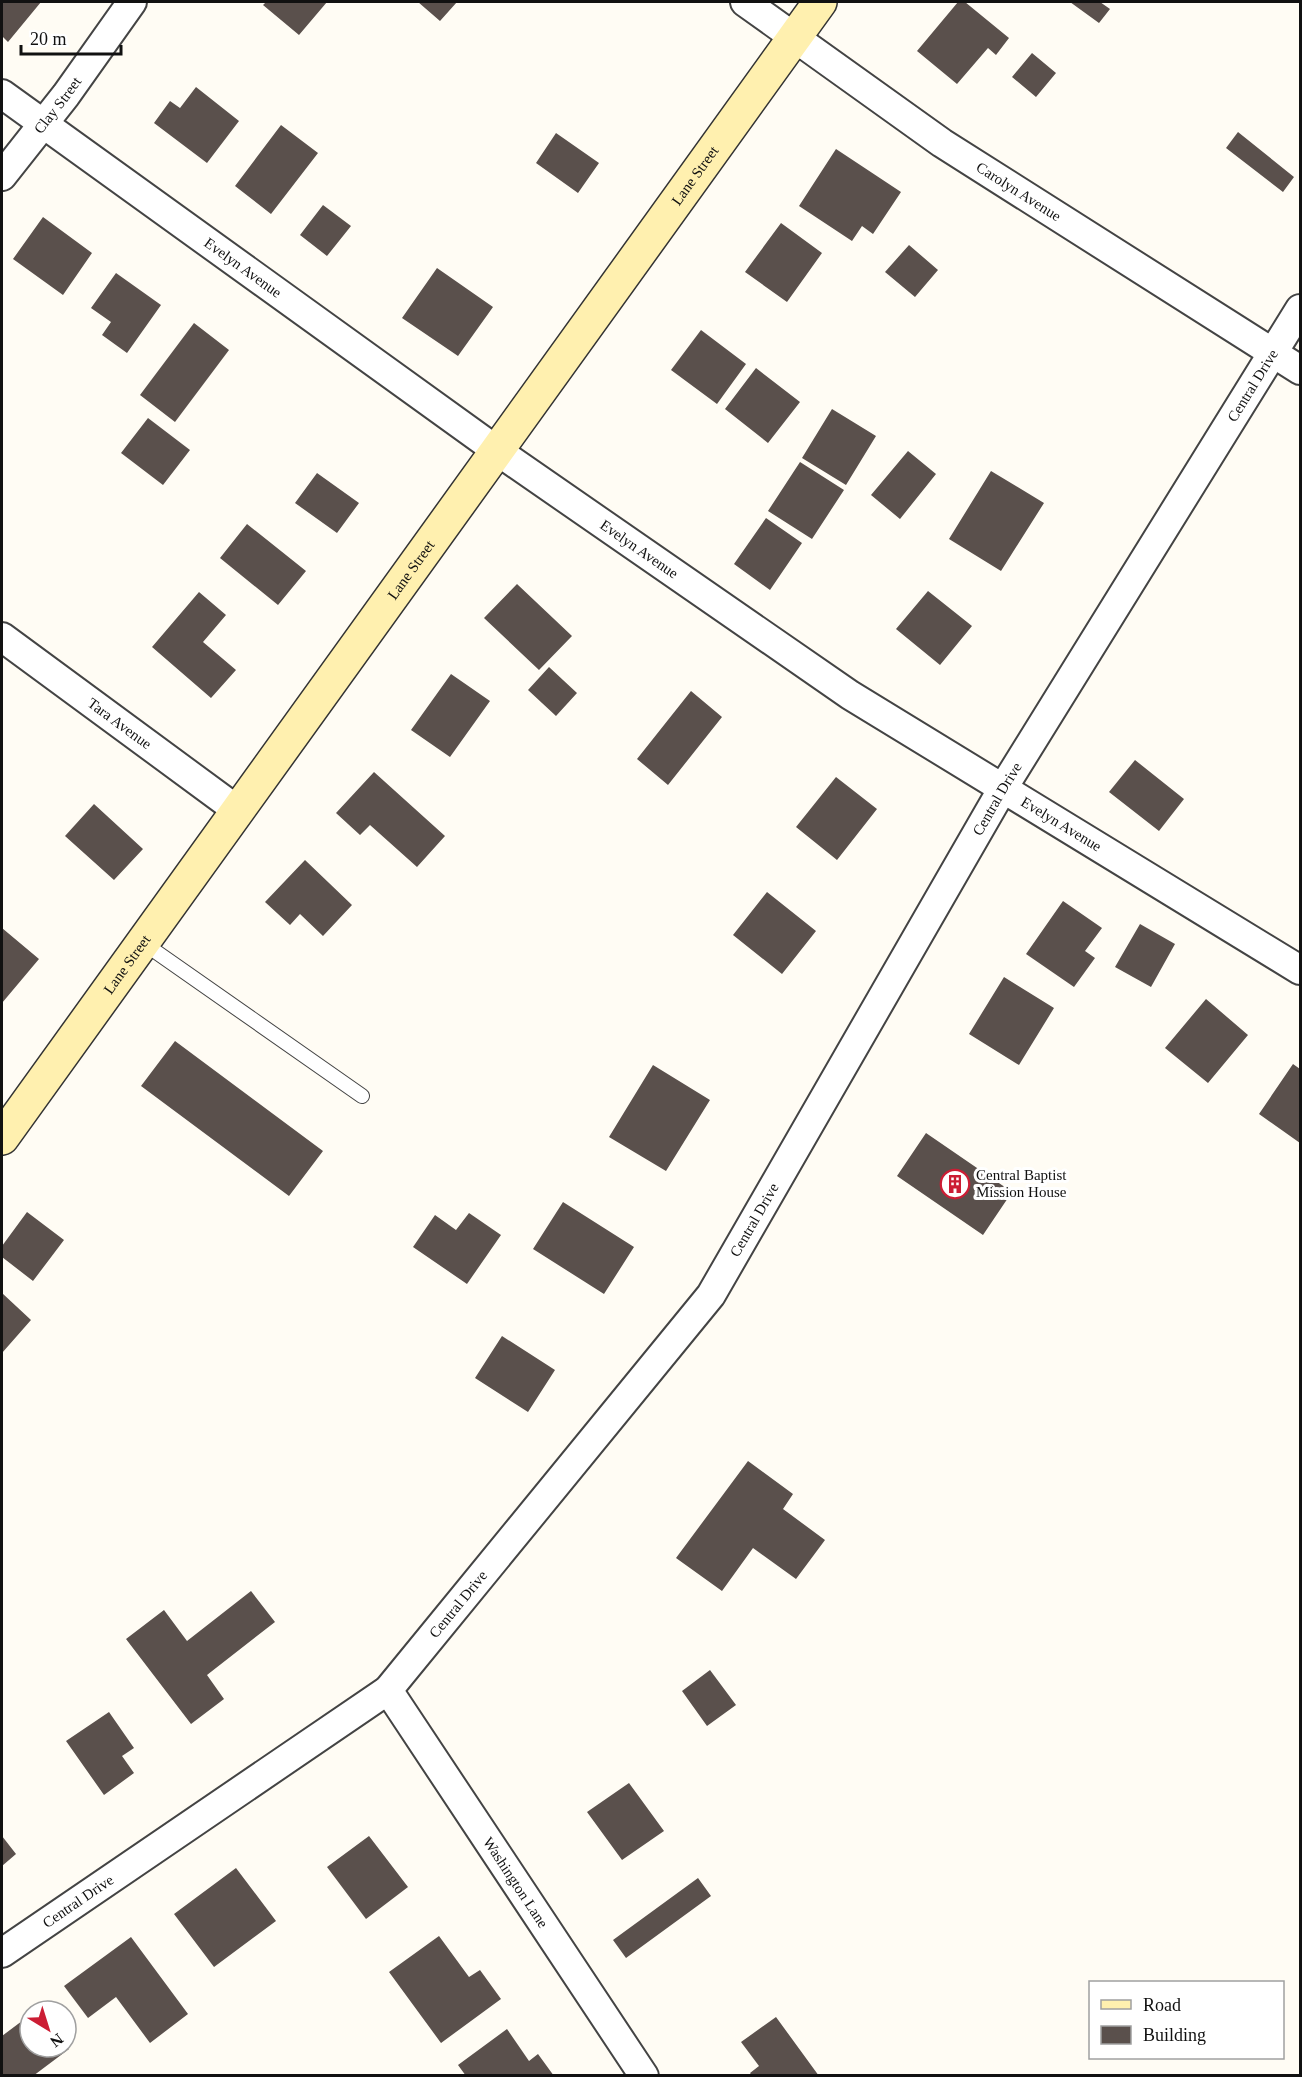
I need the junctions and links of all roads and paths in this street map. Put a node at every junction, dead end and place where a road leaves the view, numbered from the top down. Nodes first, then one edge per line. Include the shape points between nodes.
1 (132, 2) edge
2 (744, 2) edge
3 (820, 2) edge
4 (795, 37) junction
5 (2, 94) edge
6 (43, 123) junction
7 (2, 176) edge
8 (1300, 309) edge
9 (1273, 352) junction
10 (1300, 370) edge
11 (496, 450) junction
12 (2, 637) edge
13 (1003, 788) junction
14 (237, 810) junction
15 (142, 942) junction
16 (1300, 970) edge
17 (362, 1096) dead end
18 (2, 1138) edge
19 (388, 1690) junction
20 (2, 1953) edge
21 (644, 2076) edge

1 - 6 street, Clay Street
2 - 4 street, Carolyn Avenue
3 - 4 main road, Lane Street
4 - 9 street, Carolyn Avenue via 942,143
4 - 11 main road, Lane Street
5 - 6 street, Evelyn Avenue
6 - 7 street, Clay Street
6 - 11 street, Evelyn Avenue
8 - 9 street, Central Drive
9 - 10 street, Carolyn Avenue
9 - 13 street, Central Drive
11 - 13 street, Evelyn Avenue via 850,695
11 - 14 main road, Lane Street
12 - 14 street, Tara Avenue
13 - 16 street, Evelyn Avenue
13 - 19 street, Central Drive via 711,1295
14 - 15 main road, Lane Street
15 - 17 lane
15 - 18 main road, Lane Street
19 - 20 street, Central Drive
19 - 21 street, Washington Lane

